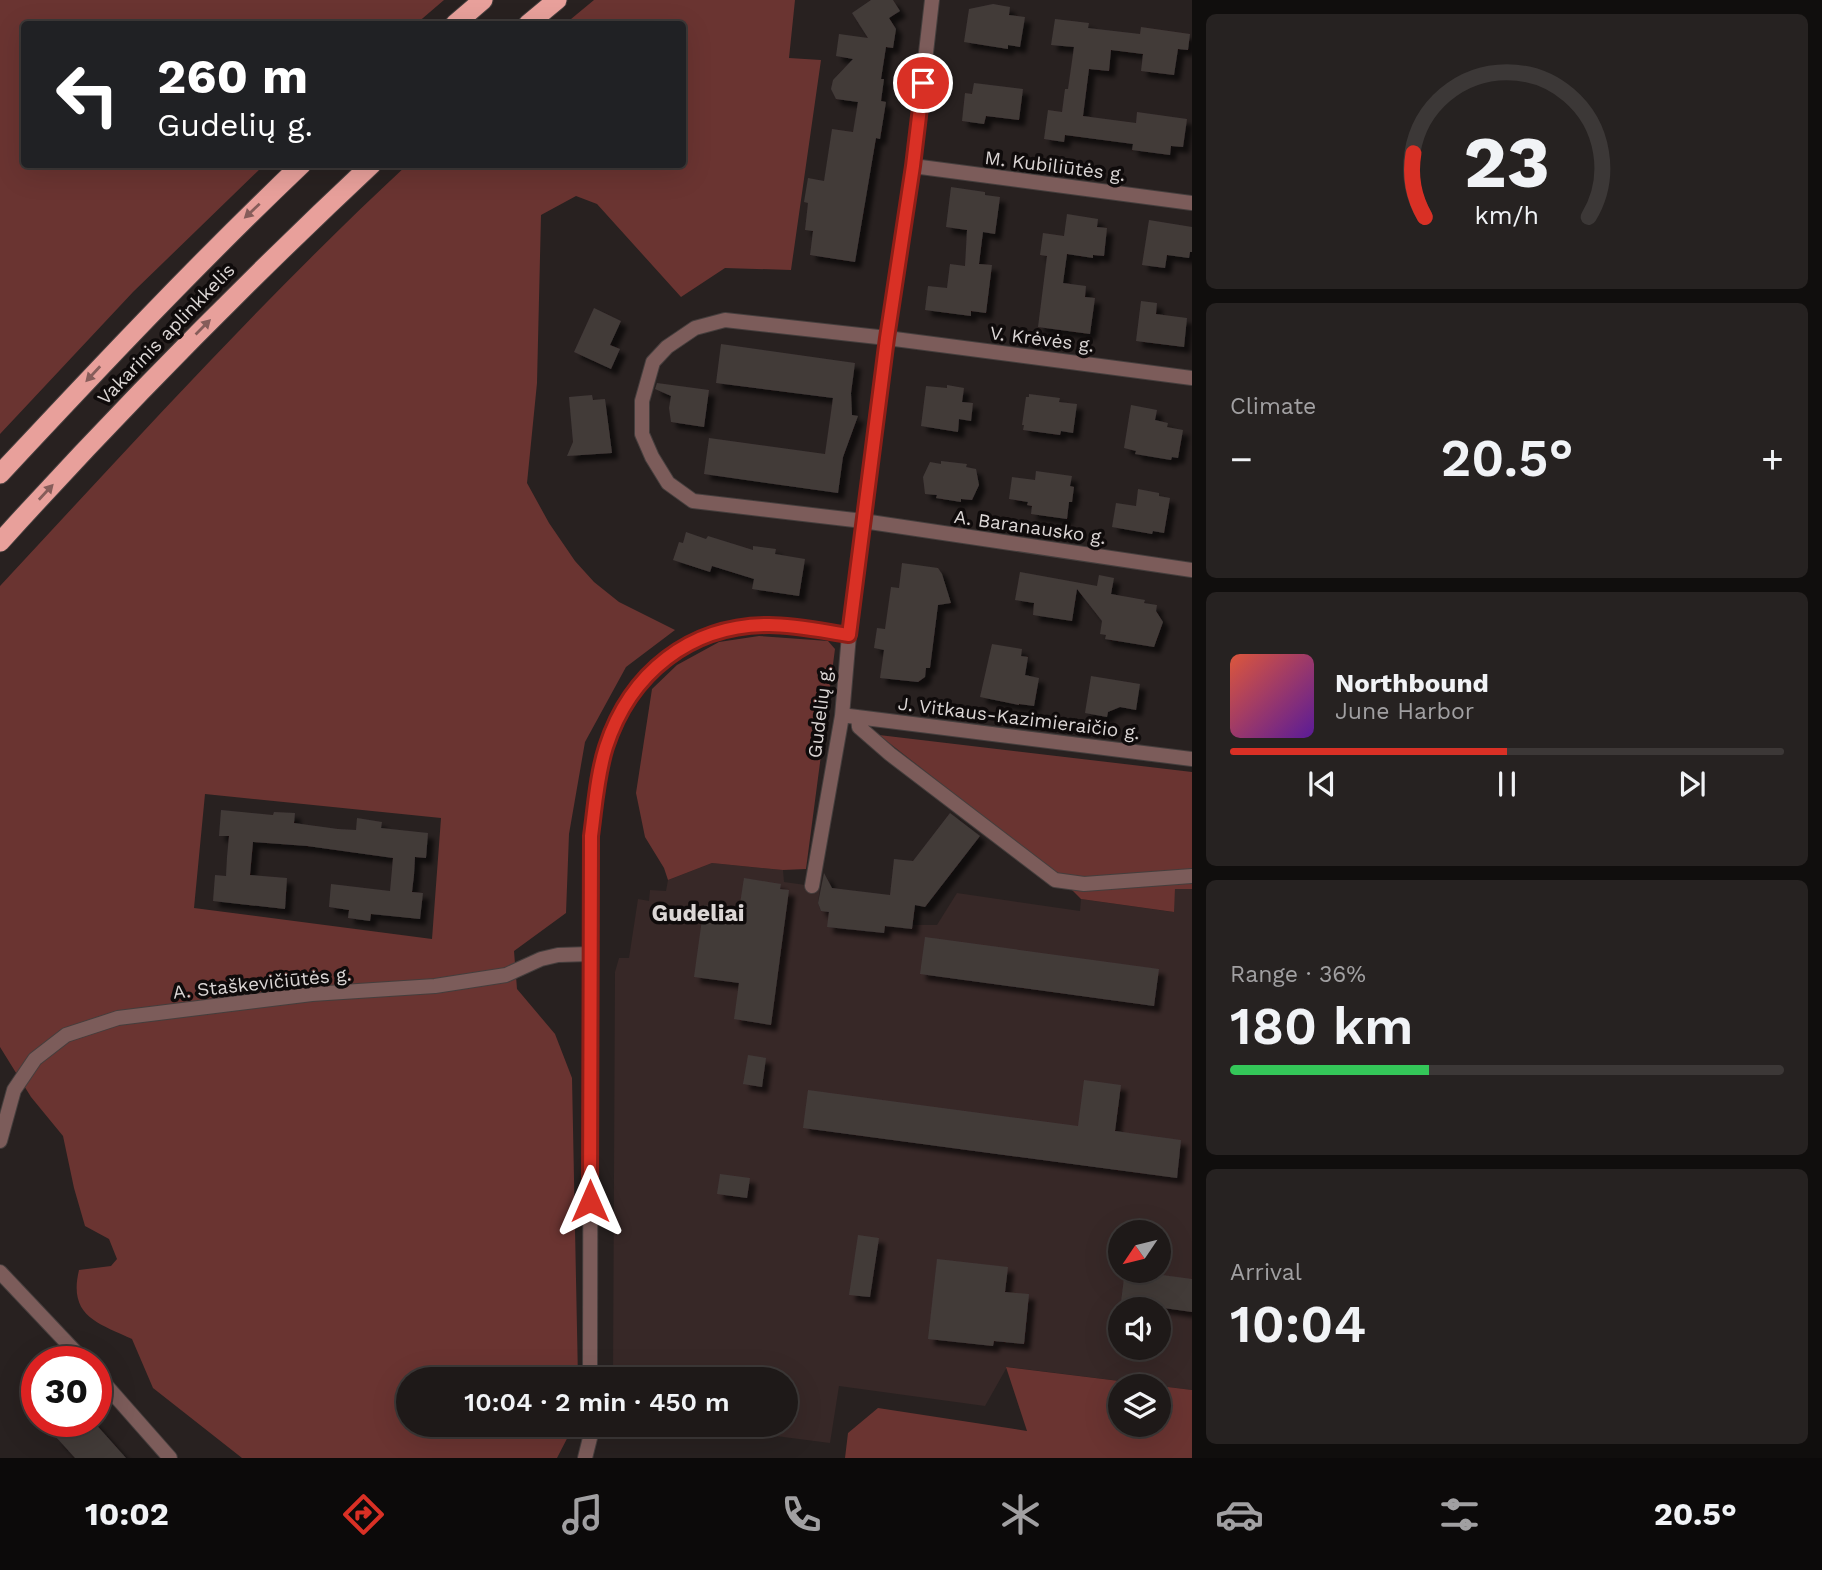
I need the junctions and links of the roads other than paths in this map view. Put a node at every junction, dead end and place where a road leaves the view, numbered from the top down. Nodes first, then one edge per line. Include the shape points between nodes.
1 (483, 0) edge
2 (557, 0) edge
3 (932, 0) edge
4 (458, 21) edge
5 (532, 21) edge
6 (913, 166) junction
7 (298, 168) edge
8 (368, 168) edge
9 (1192, 203) edge
10 (887, 338) junction
11 (1192, 378) edge
12 (0, 474) edge
13 (863, 522) junction
14 (0, 542) edge
15 (1192, 570) edge
16 (849, 635) junction
17 (842, 716) junction
18 (858, 718) junction
19 (1192, 759) edge
20 (1192, 876) edge
21 (812, 886) dead end
22 (590, 954) junction
23 (0, 1141) edge
24 (0, 1272) edge
25 (70, 1346) edge
26 (590, 1367) edge
27 (112, 1392) edge
28 (590, 1437) edge
29 (170, 1458) edge
30 (585, 1458) edge

1 - 4 highway
2 - 5 highway
3 - 6 street, Gudelių g.
6 - 9 street, M. Kubiliūtės g.
6 - 10 street, Gudelių g.
7 -> 12 highway, Vakarinis aplinkkelis via 138,327
14 -> 8 highway, Vakarinis aplinkkelis via 173,358
10 - 11 street, V. Krėvės g.
10 - 13 street, Gudelių g.
10 - 13 street, V. Krėvės g. via 725,320 710,323 681,336 653,362 642,401 642,434 652,457 668,483 693,500
13 - 15 street, A. Baranausko g.
13 - 16 street, Gudelių g.
16 - 17 street, Gudelių g.
16 - 22 street via 770,625 729,629 674,651 644,679 628,700 606,746 597,785 591,836
17 - 18 street, J. Vitkaus-Kazimieraičio g.
17 - 21 street, Gudelių g.
18 - 19 street, J. Vitkaus-Kazimieraičio g.
18 - 20 street via 859,727 890,754 1055,880 1084,884
22 - 23 street, A. Staškevičiūtės g. via 541,958 506,975 435,986 312,994 118,1018 66,1035 35,1059 14,1090
22 - 26 street
24 - 25 street
27 - 29 street
28 - 30 street

